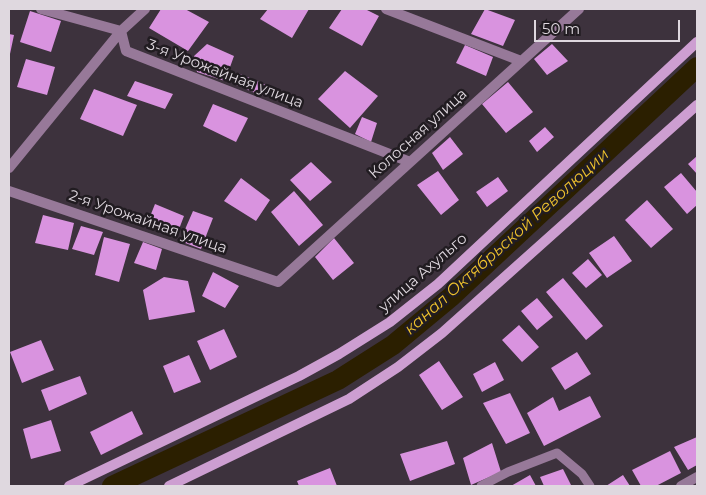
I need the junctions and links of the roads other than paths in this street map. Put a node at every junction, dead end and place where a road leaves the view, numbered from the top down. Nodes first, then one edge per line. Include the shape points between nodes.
1 (41, 9) edge
2 (145, 9) edge
3 (386, 9) edge
4 (579, 9) edge
5 (121, 31) junction
6 (697, 42) edge
7 (521, 61) junction
8 (697, 105) edge
9 (410, 162) junction
10 (9, 168) edge
11 (9, 191) edge
12 (278, 282) joint
13 (697, 477) edge
14 (69, 486) edge
15 (169, 486) edge
16 (481, 486) edge
17 (590, 486) edge
18 (681, 486) edge

1 - 5 street
2 - 5 street
3 - 7 street
4 - 7 street, Колосная улица
5 - 9 street, 3-я Урожайная улица via 126,51
5 - 10 street
6 - 14 main road, улица Ахульго via 438,284 390,322 299,376
7 - 9 street, Колосная улица
8 - 15 main road via 442,333 398,367 350,399
9 - 12 street, Колосная улица
11 - 12 street, 2-я Урожайная улица
13 - 18 street
16 - 17 lane via 557,453 582,474

